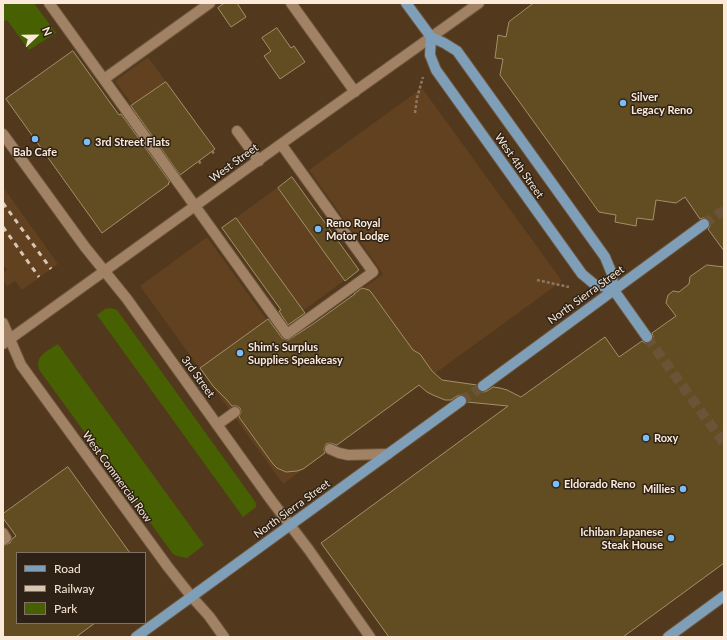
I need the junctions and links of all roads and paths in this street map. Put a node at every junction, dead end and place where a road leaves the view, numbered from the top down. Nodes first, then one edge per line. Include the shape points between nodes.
1 (49, 3) edge
2 (210, 3) edge
3 (291, 3) edge
4 (406, 3) edge
5 (479, 3) edge
6 (431, 37) junction
7 (423, 77) dead end
8 (104, 79) junction
9 (355, 92) junction
10 (415, 113) dead end
11 (236, 131) dead end
12 (3, 134) edge
13 (281, 144) junction
14 (212, 151) dead end
15 (215, 154) dead end
16 (198, 161) dead end
17 (259, 161) junction
18 (201, 165) dead end
19 (196, 206) junction
20 (704, 224) tunnel mouth
21 (104, 272) junction
22 (537, 280) dead end
23 (569, 287) dead end
24 (613, 289) junction
25 (3, 324) edge
26 (647, 337) tunnel mouth
27 (6, 342) edge
28 (482, 386) tunnel mouth
29 (461, 401) tunnel mouth
30 (235, 412) dead end
31 (217, 425) junction
32 (330, 449) dead end
33 (388, 454) junction
34 (290, 526) junction
35 (3, 533) edge
36 (3, 540) edge
37 (191, 596) junction
38 (724, 596) edge
39 (136, 637) edge
40 (224, 637) edge
41 (370, 637) edge
42 (668, 637) edge

1 - 8 street
2 - 8 street
3 - 9 street
4 - 6 main road, West 4th Street
5 - 6 street, West Street
6 - 9 street, West Street
6 - 24 main road, West 4th Street via 457,52 605,258 612,274
6 - 24 main road, West 4th Street via 430,55 436,70 582,274 594,284
7 - 10 path
8 - 19 street
9 - 13 street, West Street
11 - 17 street
12 - 21 street, 3rd Street
13 - 17 street, West Street
13 - 19 street via 373,272 355,286 287,334
14 - 15 path
16 - 18 path
17 - 19 street, West Street
19 - 21 street, West Street
20 - 24 main road, North Sierra Street
21 - 27 street, West Street
21 - 31 street, 3rd Street via 127,299
22 - 23 path
24 - 26 main road, West 4th Street
24 - 28 main road, North Sierra Street
25 - 27 street, West Commercial Row
27 - 37 street, West Commercial Row
29 - 33 main road, North Sierra Street
30 - 31 street
31 - 34 street, 3rd Street
32 - 33 street via 348,455
33 - 34 main road, North Sierra Street
34 - 37 main road, North Sierra Street
34 - 41 street, 3rd Street
35 - 36 street via 6,538
37 - 39 main road, North Sierra Street
37 - 40 street, West Commercial Row
38 - 42 main road

